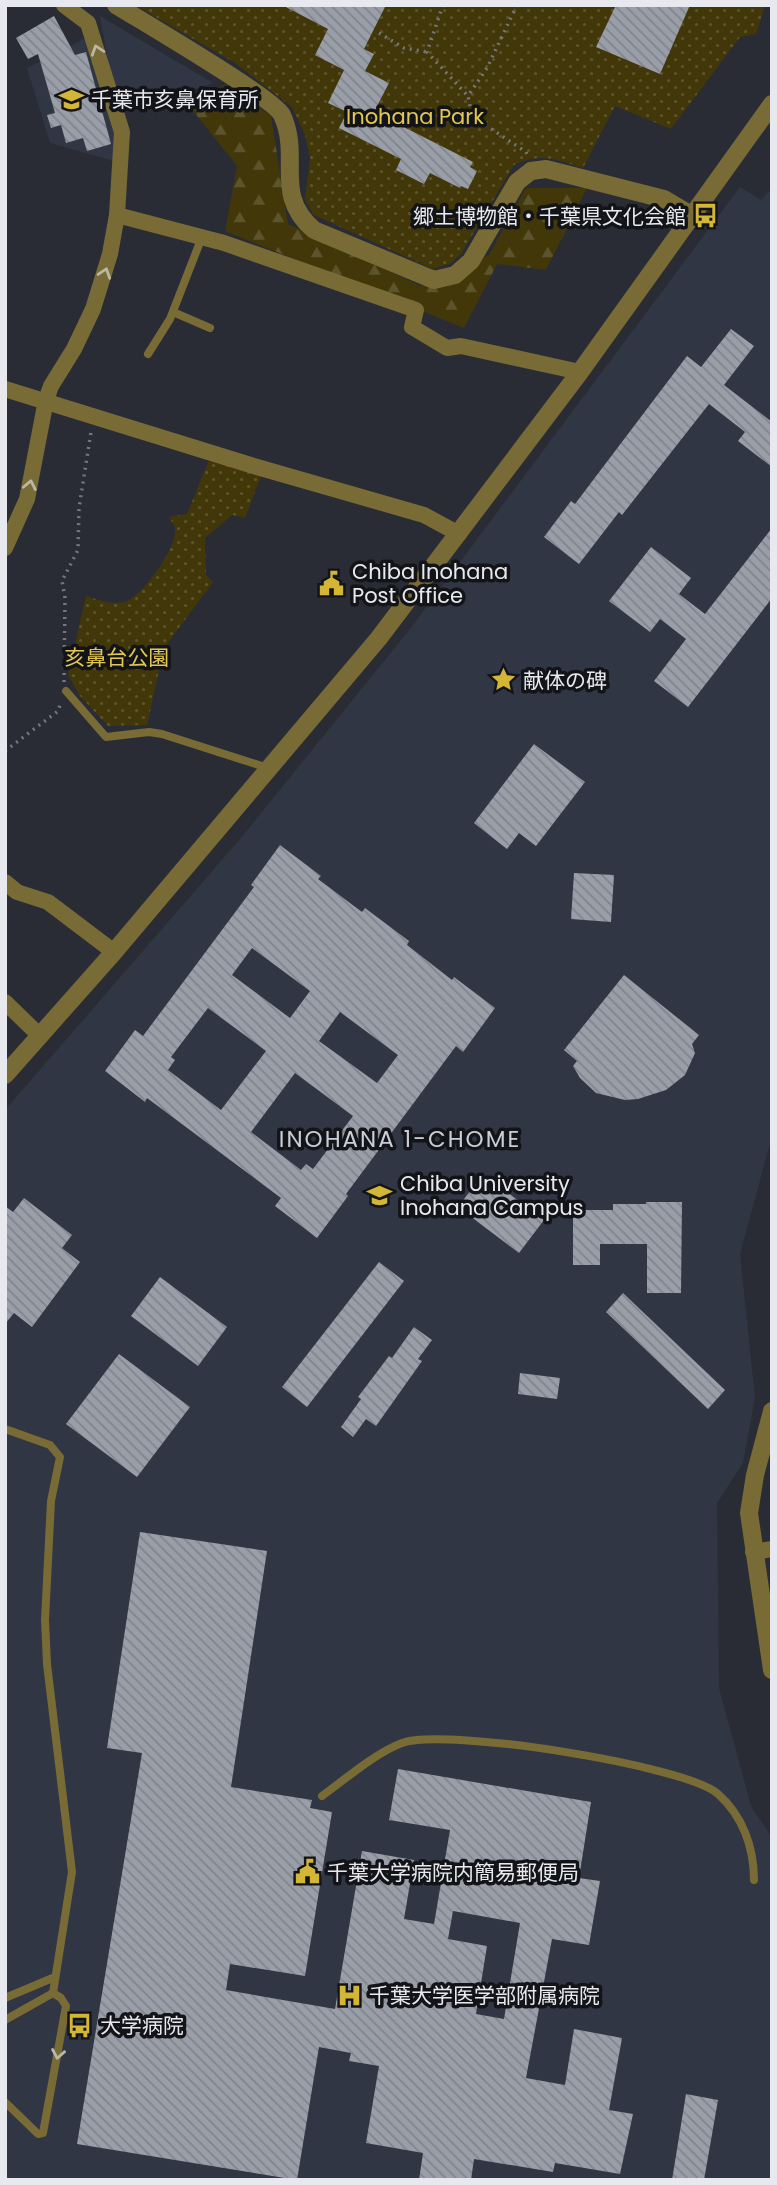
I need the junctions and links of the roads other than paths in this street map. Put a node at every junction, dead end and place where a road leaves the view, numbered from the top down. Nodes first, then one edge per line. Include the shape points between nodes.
1 (64, 5) edge
2 (116, 5) edge
3 (772, 103) edge
4 (117, 215) junction
5 (691, 215) junction
6 (202, 237) junction
7 (173, 312) junction
8 (210, 328) dead end
9 (148, 354) dead end
10 (580, 373) junction
11 (5, 389) edge
12 (46, 400) junction
13 (459, 534) junction
14 (5, 548) edge
15 (66, 691) road end
16 (271, 769) junction
17 (5, 882) edge
18 (114, 952) junction
19 (5, 1002) edge
20 (40, 1037) junction
21 (5, 1075) edge
22 (772, 1411) edge
23 (5, 1429) edge
24 (772, 1549) edge
25 (753, 1552) junction
26 (772, 1670) edge
27 (322, 1796) dead end
28 (754, 1880) dead end
29 (55, 1977) junction
30 (52, 1993) junction
31 (5, 1998) edge
32 (5, 2020) edge
33 (5, 2102) edge

4 -> 1 street via 122,132 88,23
2 - 5 street via 281,112 289,140 290,197 314,230 434,280 455,275 471,261 517,182 531,171 546,169 664,199
3 - 5 street
4 - 6 street
12 -> 4 street via 93,309
5 - 10 street
6 - 7 lane
6 - 10 street via 416,310 412,327 447,348 461,346
7 - 8 lane
7 - 9 lane
10 - 13 street
11 - 12 street
12 - 13 street via 424,515
14 -> 12 street via 27,499
13 - 16 street
15 - 16 lane via 106,737 162,734
16 - 18 street
17 - 18 street via 17,892 48,902
18 - 20 street
19 - 20 street
20 - 21 street
22 - 25 street via 750,1498
23 - 29 lane via 50,1446 60,1457 51,1501 45,1620 72,1872
24 - 25 street
25 - 26 street
27 - 28 lane via 389,1749 425,1738 616,1760 682,1776 717,1792 737,1814 754,1857
29 - 30 lane
29 - 31 lane
30 - 32 lane
30 -> 33 lane via 66,2006 43,2133 38,2134

